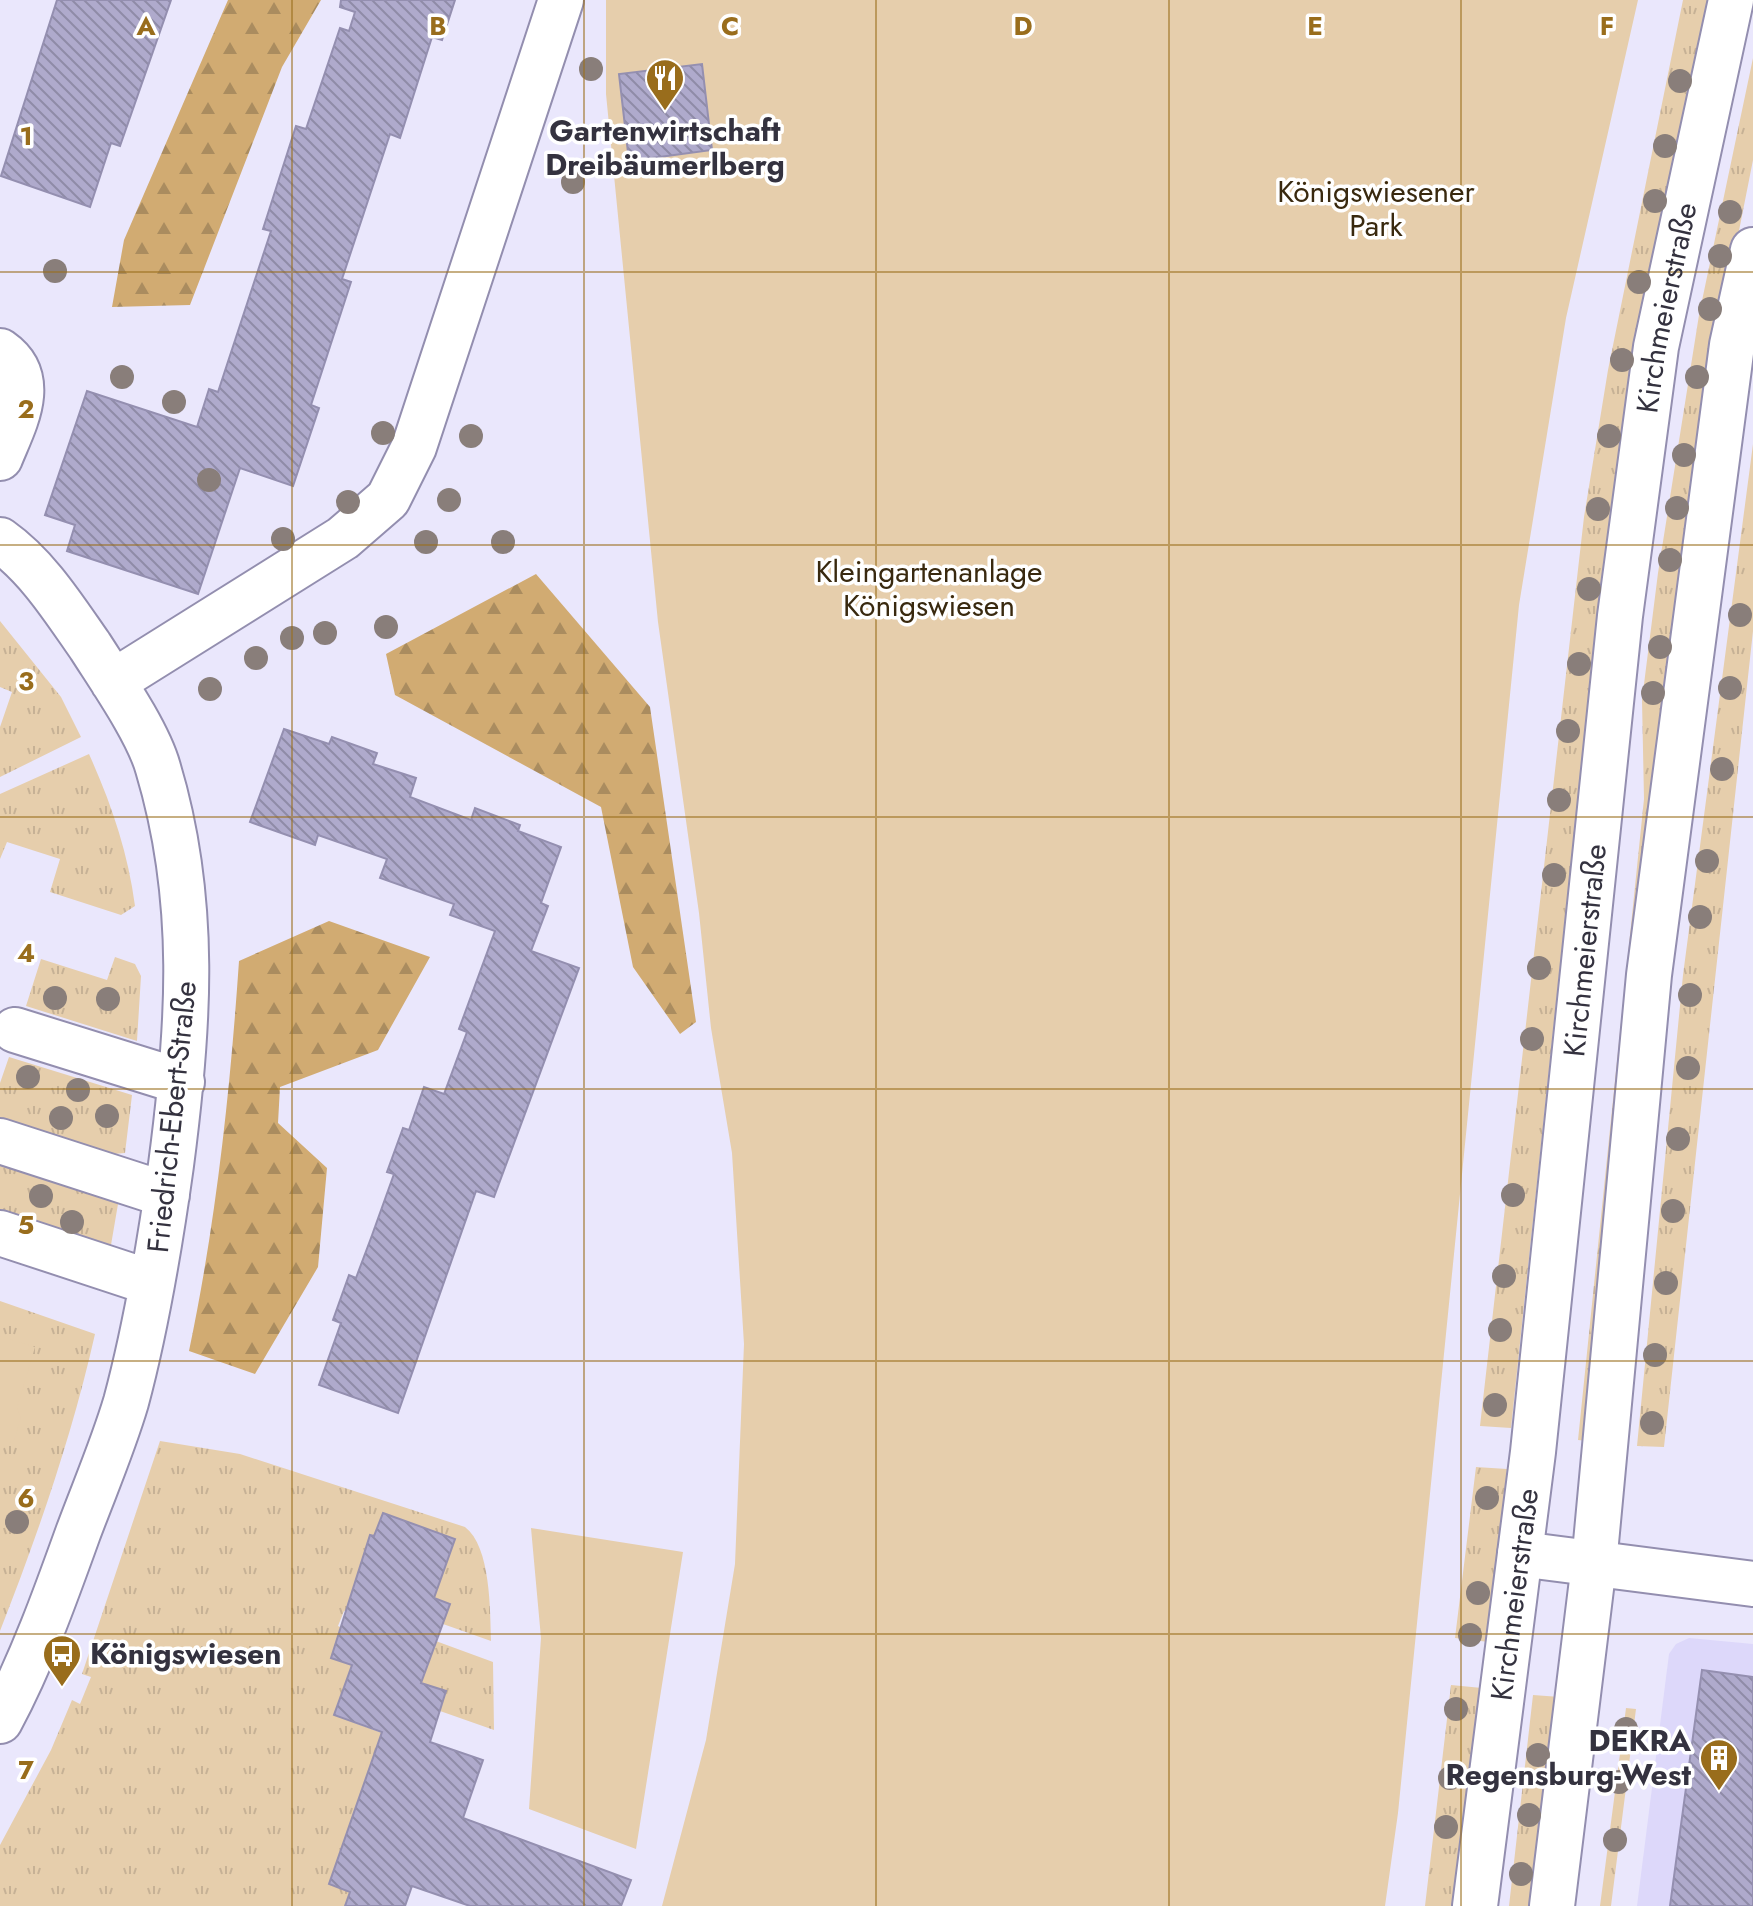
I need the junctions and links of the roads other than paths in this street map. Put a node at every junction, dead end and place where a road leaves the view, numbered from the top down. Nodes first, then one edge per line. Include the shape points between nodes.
1 (561, 0) edge
2 (1731, 0) edge
3 (1753, 250) edge
4 (0, 351) edge
5 (0, 458) edge
6 (0, 540) edge
7 (113, 682) junction
8 (15, 1030) dead end
9 (182, 1082) junction
10 (0, 1141) edge
11 (167, 1195) junction
12 (0, 1233) edge
13 (152, 1283) junction
14 (1520, 1554) junction
15 (1594, 1564) junction
16 (1753, 1584) edge
17 (0, 1721) edge
18 (1475, 1906) edge
19 (1552, 1906) edge

1 - 7 main road via 414,447 388,499 343,538
2 - 14 main road, Kirchmeierstraße via 1654,363 1620,616
3 - 15 main road via 1732,345 1649,975
4 - 5 main road via 12,362 23,390
6 - 7 main road, Friedrich-Ebert-Straße via 56,596
7 - 9 main road, Friedrich-Ebert-Straße via 158,764 183,869 188,962
8 - 9 main road
9 - 11 main road, Friedrich-Ebert-Straße
10 - 11 main road
11 - 13 main road, Friedrich-Ebert-Straße
12 - 13 main road
13 - 17 main road, Friedrich-Ebert-Straße via 125,1405 21,1681
14 - 15 main road
14 - 18 main road, Kirchmeierstraße
15 - 16 main road
15 - 19 main road

